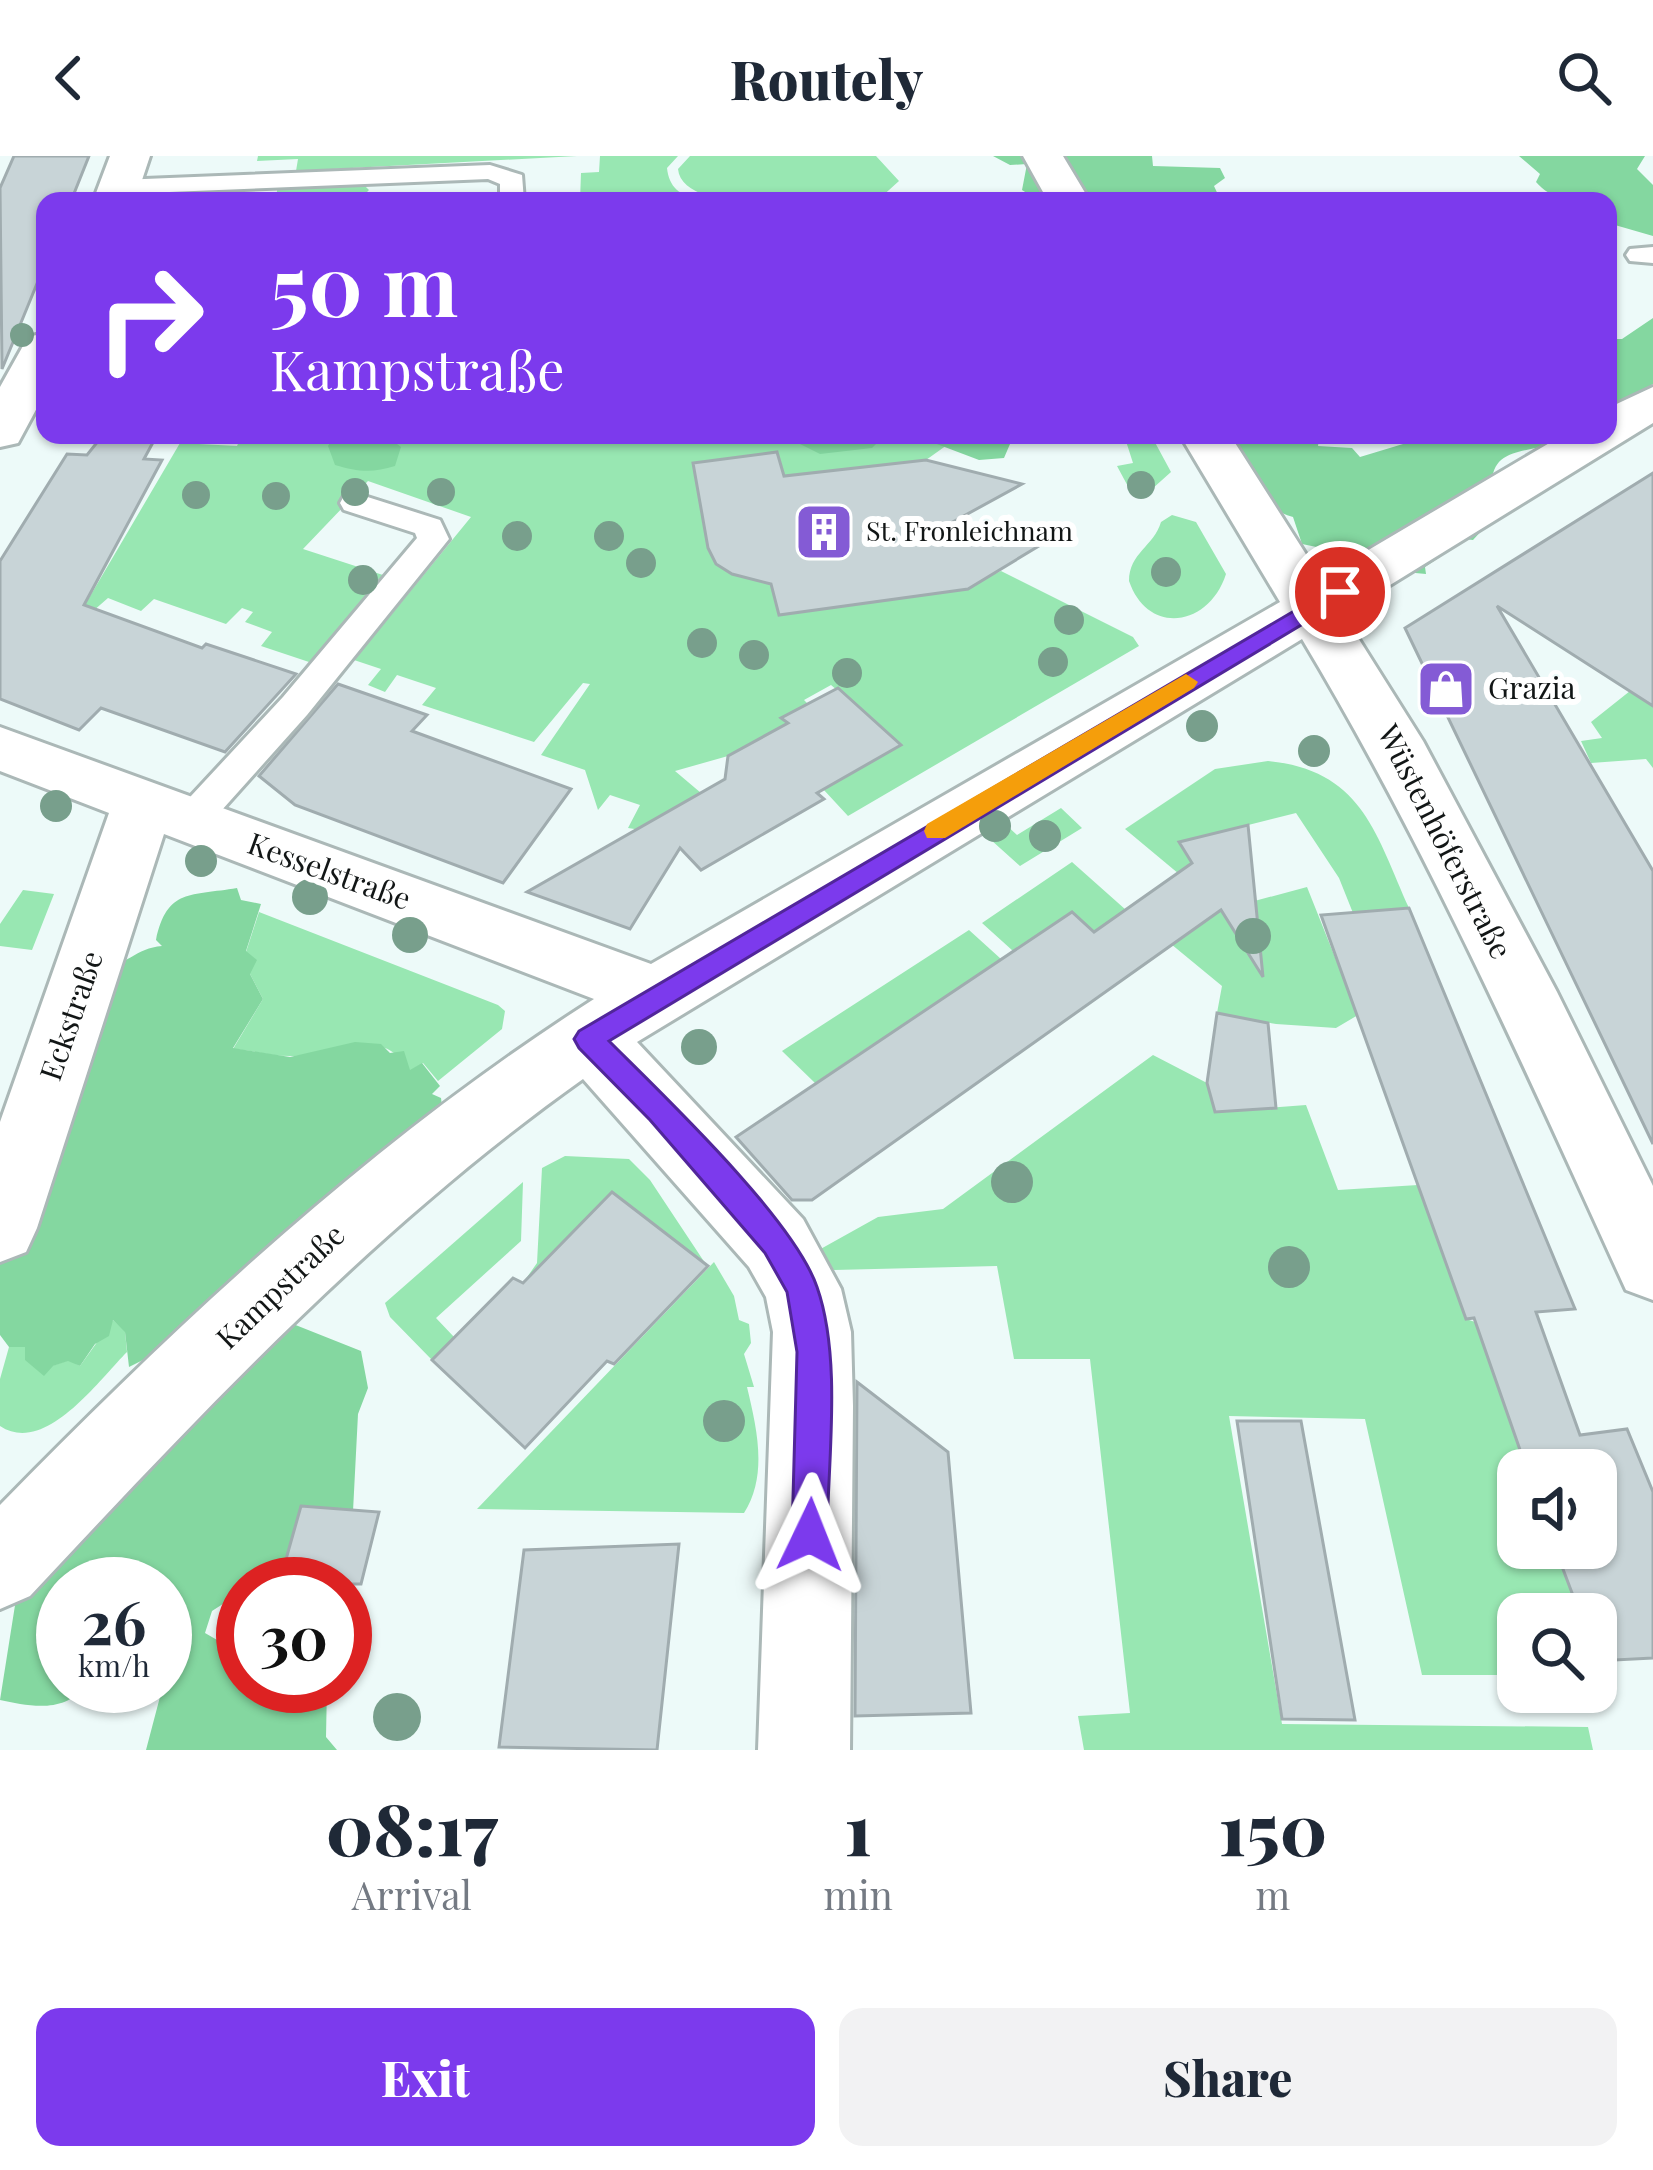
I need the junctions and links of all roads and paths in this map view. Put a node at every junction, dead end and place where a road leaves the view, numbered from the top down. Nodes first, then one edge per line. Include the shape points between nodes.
1 (1043, 156) edge
2 (392, 174) junction
3 (122, 181) edge
4 (388, 192) edge
5 (512, 192) edge
6 (1064, 192) edge
7 (36, 364) edge
8 (1653, 402) edge
9 (1617, 424) edge
10 (0, 432) edge
11 (1210, 444) edge
12 (1583, 444) edge
13 (355, 503) dead end
14 (1312, 610) junction
15 (0, 748) edge
16 (167, 813) junction
17 (659, 995) junction
18 (589, 1039) junction
19 (0, 1228) edge
20 (1653, 1265) edge
21 (0, 1566) edge
22 (804, 1750) edge

1 - 6 street
2 - 3 lane
2 - 4 lane
2 - 5 lane via 498,172 513,180
7 - 10 street
8 - 9 street
11 - 14 street, Wüstenhöferstraße
12 - 14 street, Kampstraße
13 - 16 lane via 429,527 429,548
14 - 17 street, Kampstraße
14 - 20 street, Wüstenhöferstraße via 1404,761
15 - 16 street, Kesselstraße
16 - 17 street, Kesselstraße
16 - 19 street, Eckstraße
17 - 18 street, Kampstraße
18 - 21 street, Kampstraße via 359,1214
18 - 22 street via 776,1243 802,1289 813,1406

